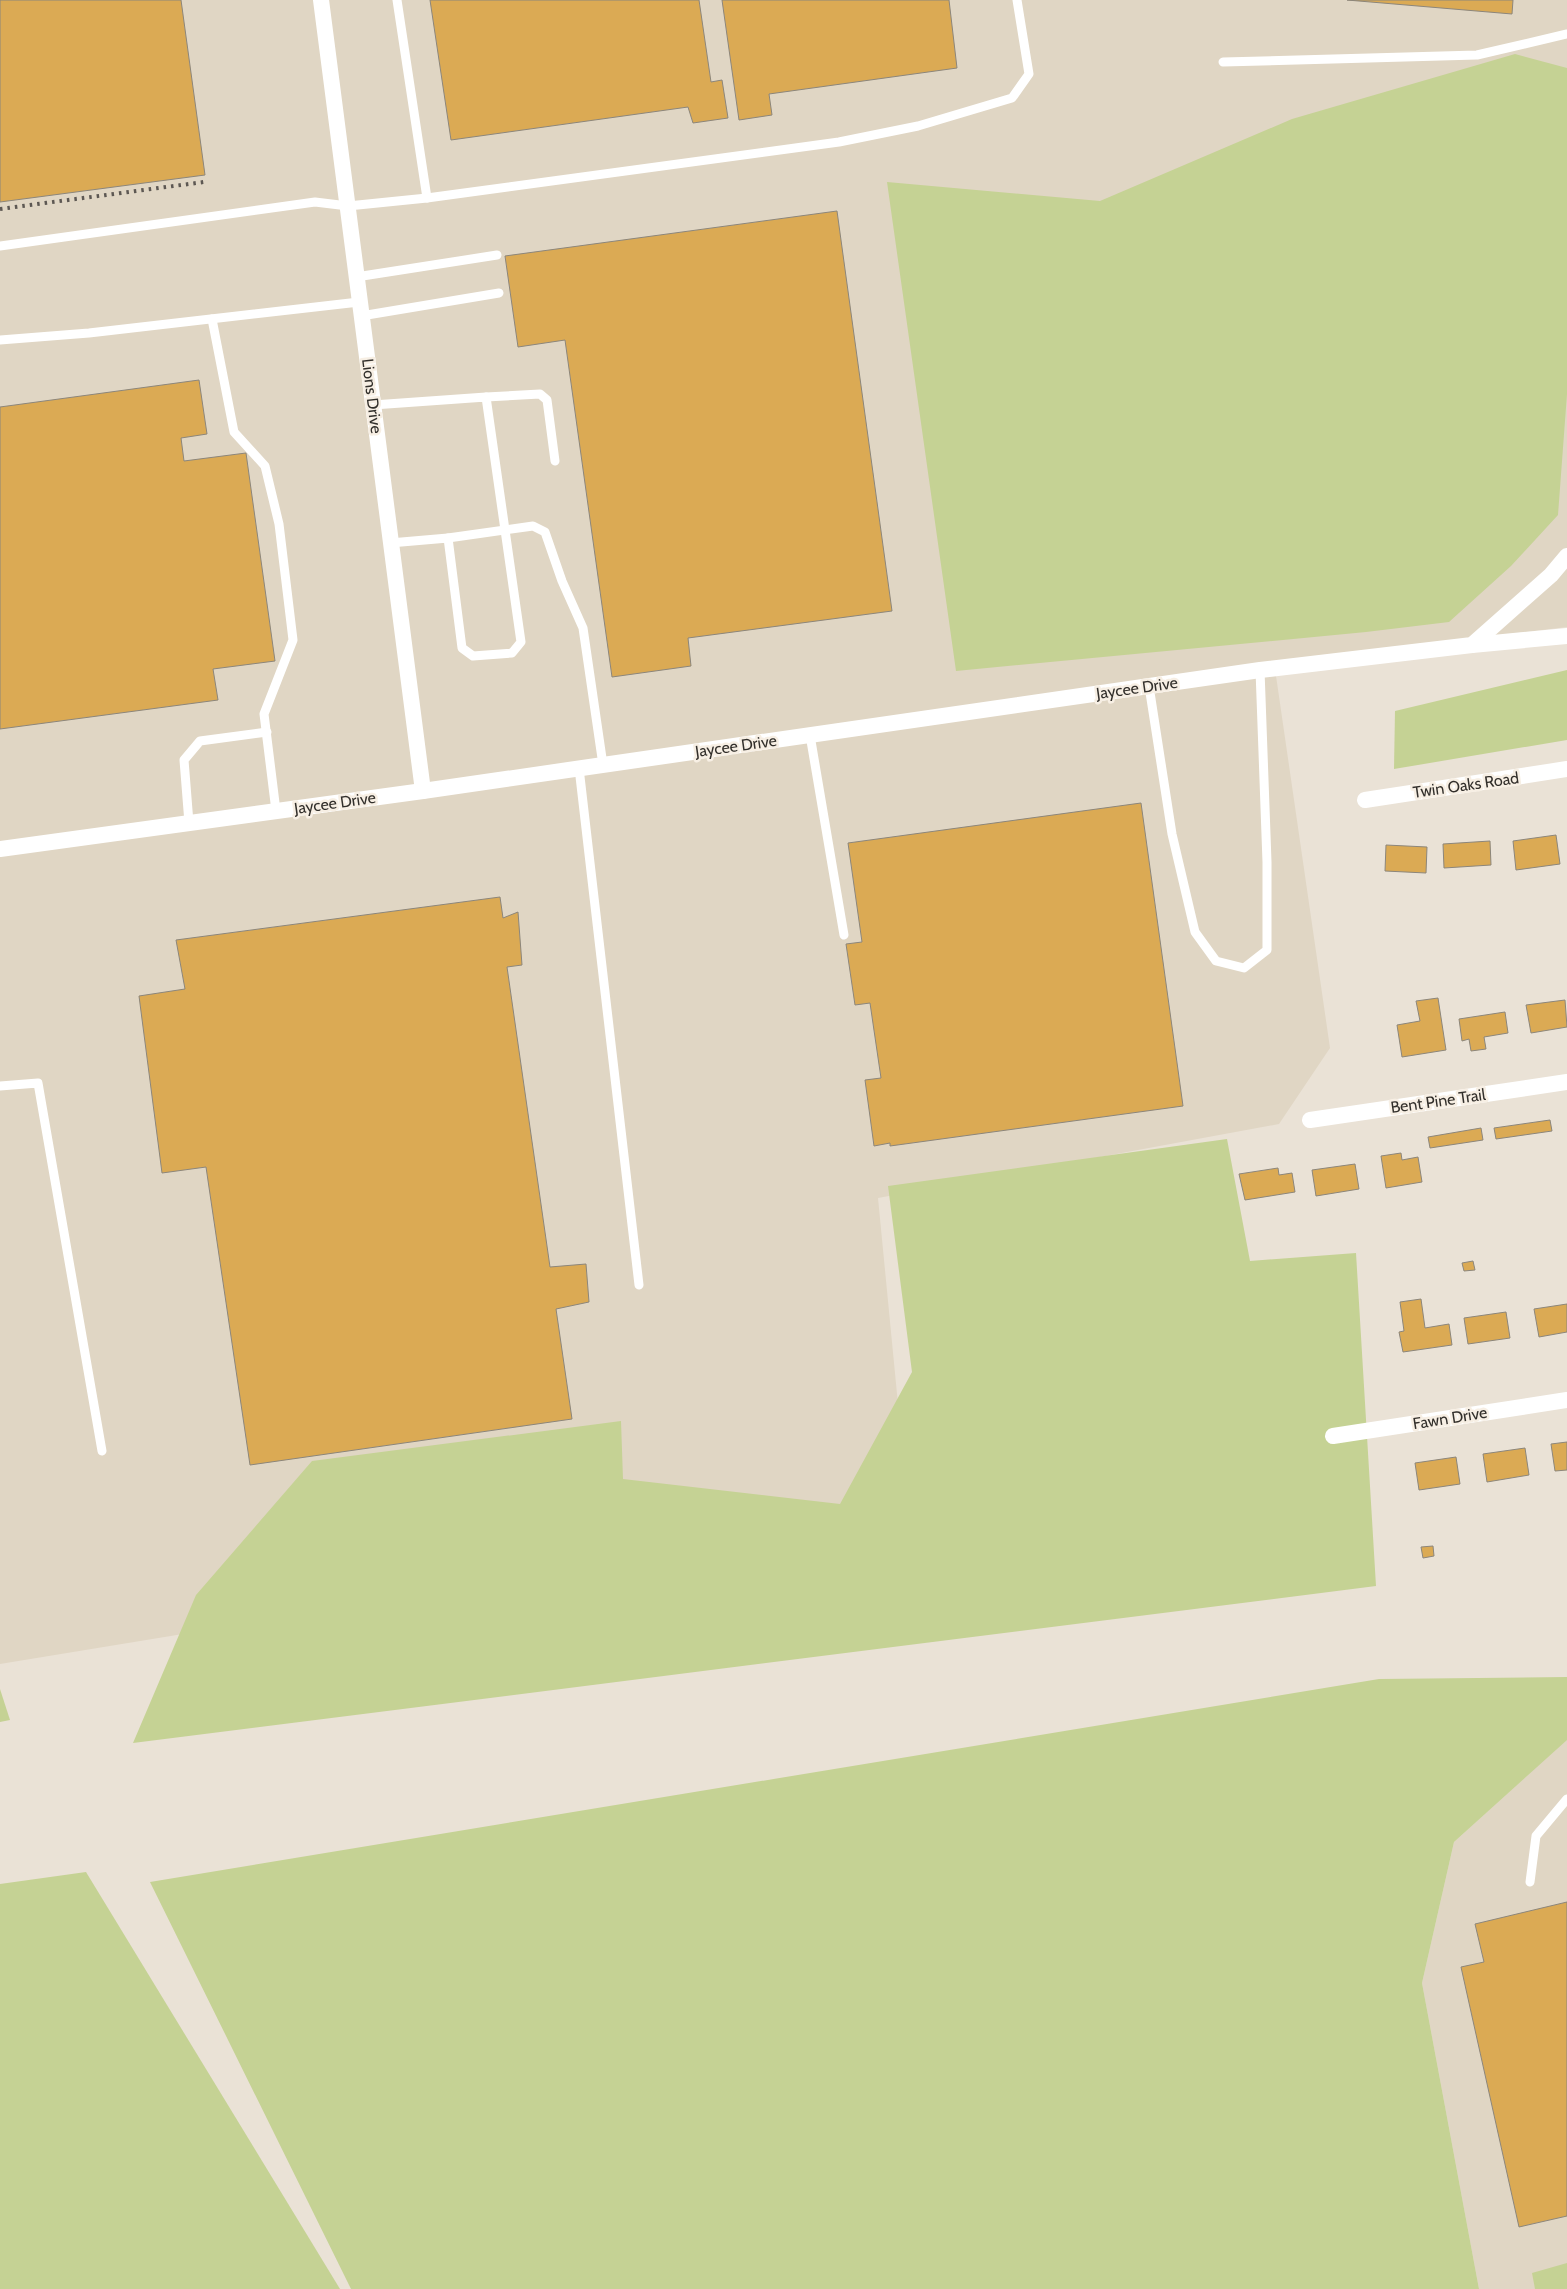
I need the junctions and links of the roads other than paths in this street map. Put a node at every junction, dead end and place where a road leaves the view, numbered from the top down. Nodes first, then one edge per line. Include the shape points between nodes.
1 (321, 0) edge
2 (397, 0) edge
3 (1017, 0) edge
4 (1567, 34) edge
5 (1223, 62) dead end
6 (427, 198) junction
7 (348, 206) junction
8 (0, 246) edge
9 (497, 255) dead end
10 (356, 277) junction
11 (499, 293) dead end
12 (360, 309) junction
13 (212, 319) junction
14 (0, 340) edge
15 (486, 397) junction
16 (373, 405) junction
17 (555, 462) dead end
18 (504, 529) junction
19 (448, 538) junction
20 (390, 542) junction
21 (1567, 556) edge
22 (1567, 636) edge
23 (1472, 645) junction
24 (1260, 670) junction
25 (1149, 686) junction
26 (267, 732) junction
27 (810, 735) junction
28 (603, 765) junction
29 (579, 768) junction
30 (1567, 768) edge
31 (423, 791) junction
32 (1365, 800) dead end
33 (276, 811) junction
34 (189, 823) junction
35 (0, 849) edge
36 (844, 935) dead end
37 (1567, 1082) edge
38 (0, 1086) edge
39 (1310, 1120) dead end
40 (639, 1285) dead end
41 (1567, 1400) edge
42 (1332, 1436) dead end
43 (102, 1451) dead end
44 (1567, 1799) edge
45 (1530, 1882) dead end

1 - 7 street, Lions Drive
2 - 6 lane
3 - 6 lane via 1029,74 1012,98 918,126 840,142
4 - 5 lane via 1477,55
6 - 7 lane
7 - 8 lane via 315,202
7 - 10 street, Lions Drive
9 - 10 lane
10 - 12 street, Lions Drive
11 - 12 lane
12 - 13 lane
12 - 16 street, Lions Drive
13 - 14 lane
13 - 26 lane via 234,432 264,466 279,524 292,640 264,714
15 - 16 lane
15 - 17 lane via 540,394 547,400
15 - 18 lane
16 - 20 street, Lions Drive
18 - 19 lane
18 - 19 lane via 521,642 512,653 473,656 462,648
18 - 28 lane via 534,526 545,532 583,628
19 - 20 lane
20 - 31 street, Lions Drive
21 - 23 street via 1551,575
22 - 23 street, Jaycee Drive
23 - 24 street, Jaycee Drive
24 - 25 street, Jaycee Drive
24 - 25 lane via 1267,950 1244,968 1216,961 1195,932 1172,834
25 - 27 street, Jaycee Drive
26 - 33 lane
26 - 34 lane via 200,741 184,760
27 - 28 street, Jaycee Drive
27 - 36 lane
28 - 29 street, Jaycee Drive
29 - 31 street, Jaycee Drive
29 - 40 lane
30 - 32 street, Twin Oaks Road
31 - 33 street, Jaycee Drive
33 - 34 street, Jaycee Drive
34 - 35 street, Jaycee Drive
37 - 39 street, Bent Pine Trail
38 - 43 lane via 38,1083
41 - 42 street, Fawn Drive
44 - 45 lane via 1536,1836

